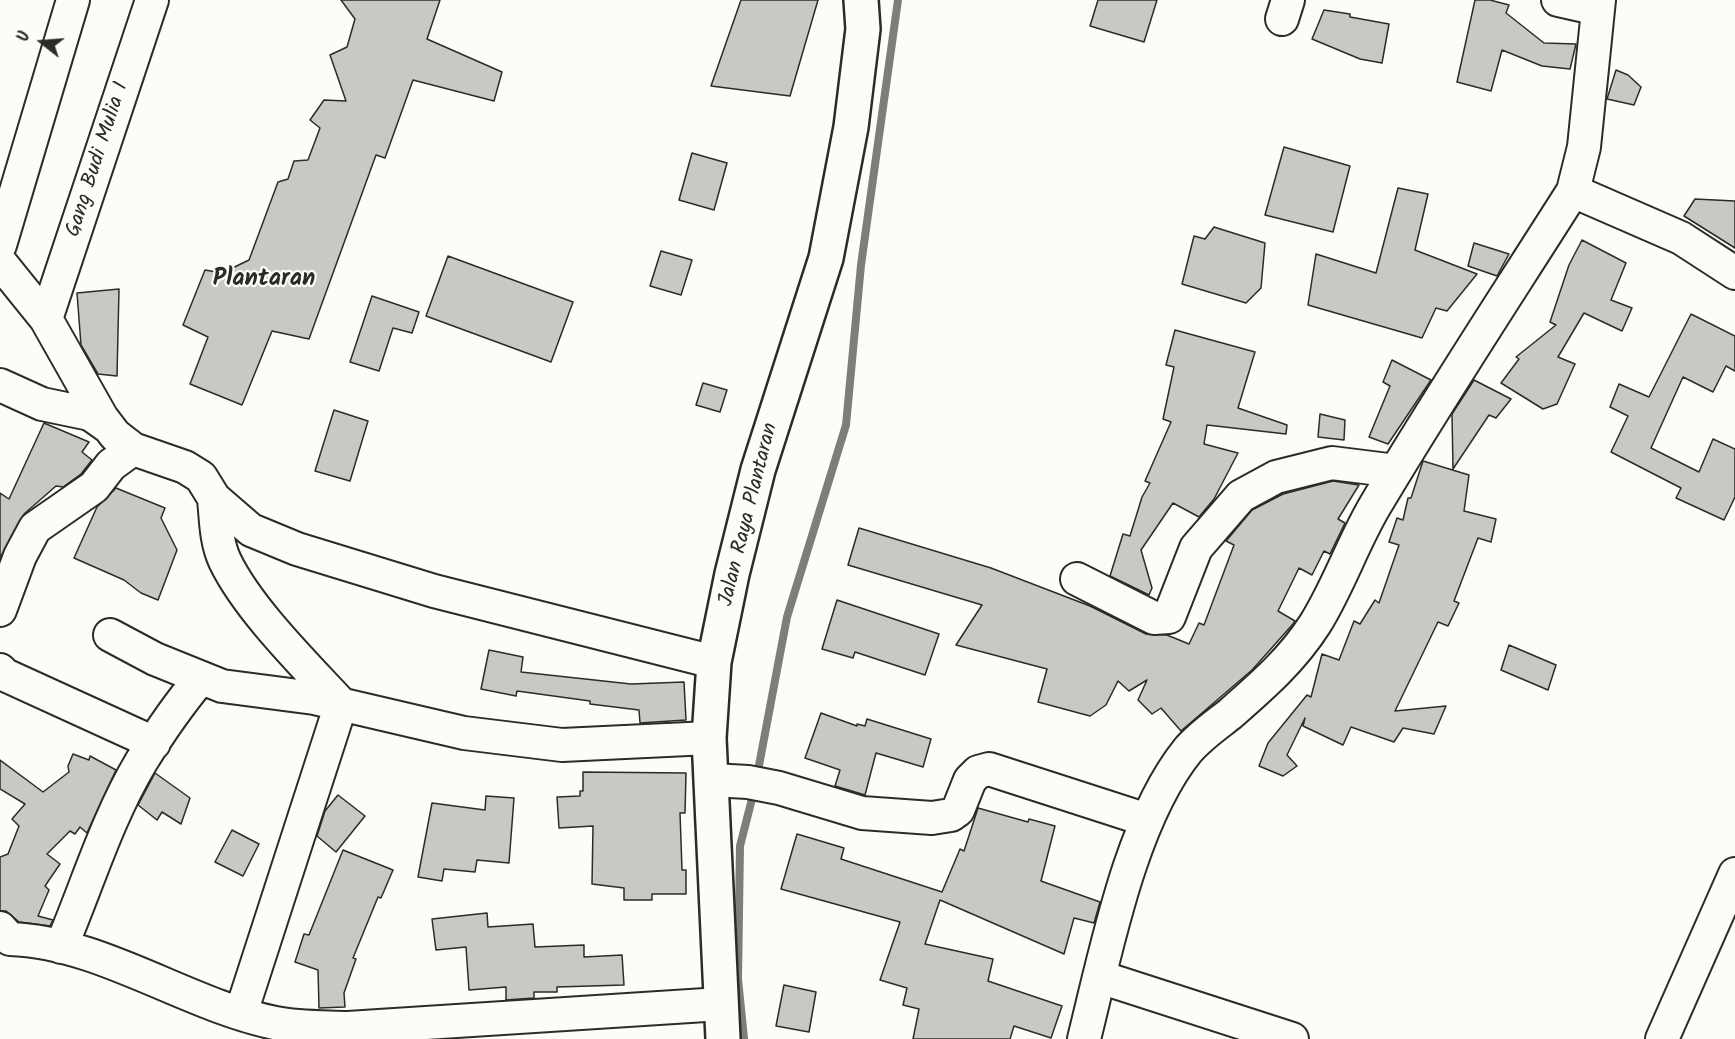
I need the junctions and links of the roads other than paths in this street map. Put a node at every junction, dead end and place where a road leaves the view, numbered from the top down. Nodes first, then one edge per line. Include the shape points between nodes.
1 (73, 0) edge
2 (152, 0) edge
3 (861, 0) edge
4 (1558, 0) edge
5 (1598, 5) edge
6 (1573, 191) junction
7 (0, 245) edge
8 (0, 262) edge
9 (1735, 273) edge
10 (46, 319) junction
11 (0, 385) edge
12 (107, 426) junction
13 (133, 449) junction
14 (1396, 471) junction
15 (214, 498) junction
16 (1077, 579) dead end
17 (0, 610) edge
18 (110, 635) dead end
19 (714, 662) junction
20 (2, 676) edge
21 (200, 679) junction
22 (341, 704) junction
23 (709, 738) junction
24 (154, 743) junction
25 (712, 780) junction
26 (1147, 820) junction
27 (1735, 874) edge
28 (3, 937) edge
29 (61, 947) junction
30 (1100, 977) junction
31 (721, 1004) junction
32 (241, 1013) junction
33 (723, 1039) edge
34 (1084, 1039) edge
35 (1292, 1039) edge
36 (1662, 1039) edge

1 - 7 street
2 - 10 street, Gang Budi Mulia I
3 - 19 main road, Jalan Raya Plantaran via 863,30 851,127 826,258 758,470
4 - 5 street
5 - 6 street via 1584,147
6 - 9 street via 1681,238
6 - 14 street
8 - 10 street
10 - 12 street
11 - 12 street via 42,404 90,414
12 - 13 street
13 - 15 street via 201,477
13 - 17 street via 111,465 94,487 35,528
14 - 16 street via 1332,463 1276,477 1241,496 1196,548 1169,617 1154,618
14 - 26 street via 1374,506 1323,612 1294,656 1191,747 1163,786
15 - 19 street via 251,531 297,549 434,591
15 - 22 street via 218,541 239,585
18 - 21 street
19 - 23 main road, Jalan Raya Plantaran
20 - 24 street
21 - 22 street via 246,691
21 - 24 street
22 - 23 street via 450,731 545,744
22 - 32 street
23 - 25 main road, Jalan Raya Plantaran
24 - 29 street via 126,791
25 - 26 street via 779,788 862,813 932,818 958,810 970,780 989,769
25 - 31 main road, Jalan Raya Plantaran
26 - 30 street
27 - 36 street
28 - 29 street
29 - 32 street
30 - 34 street
30 - 35 street
31 - 32 street via 348,1028 298,1027
31 - 33 main road, Jalan Raya Plantaran

